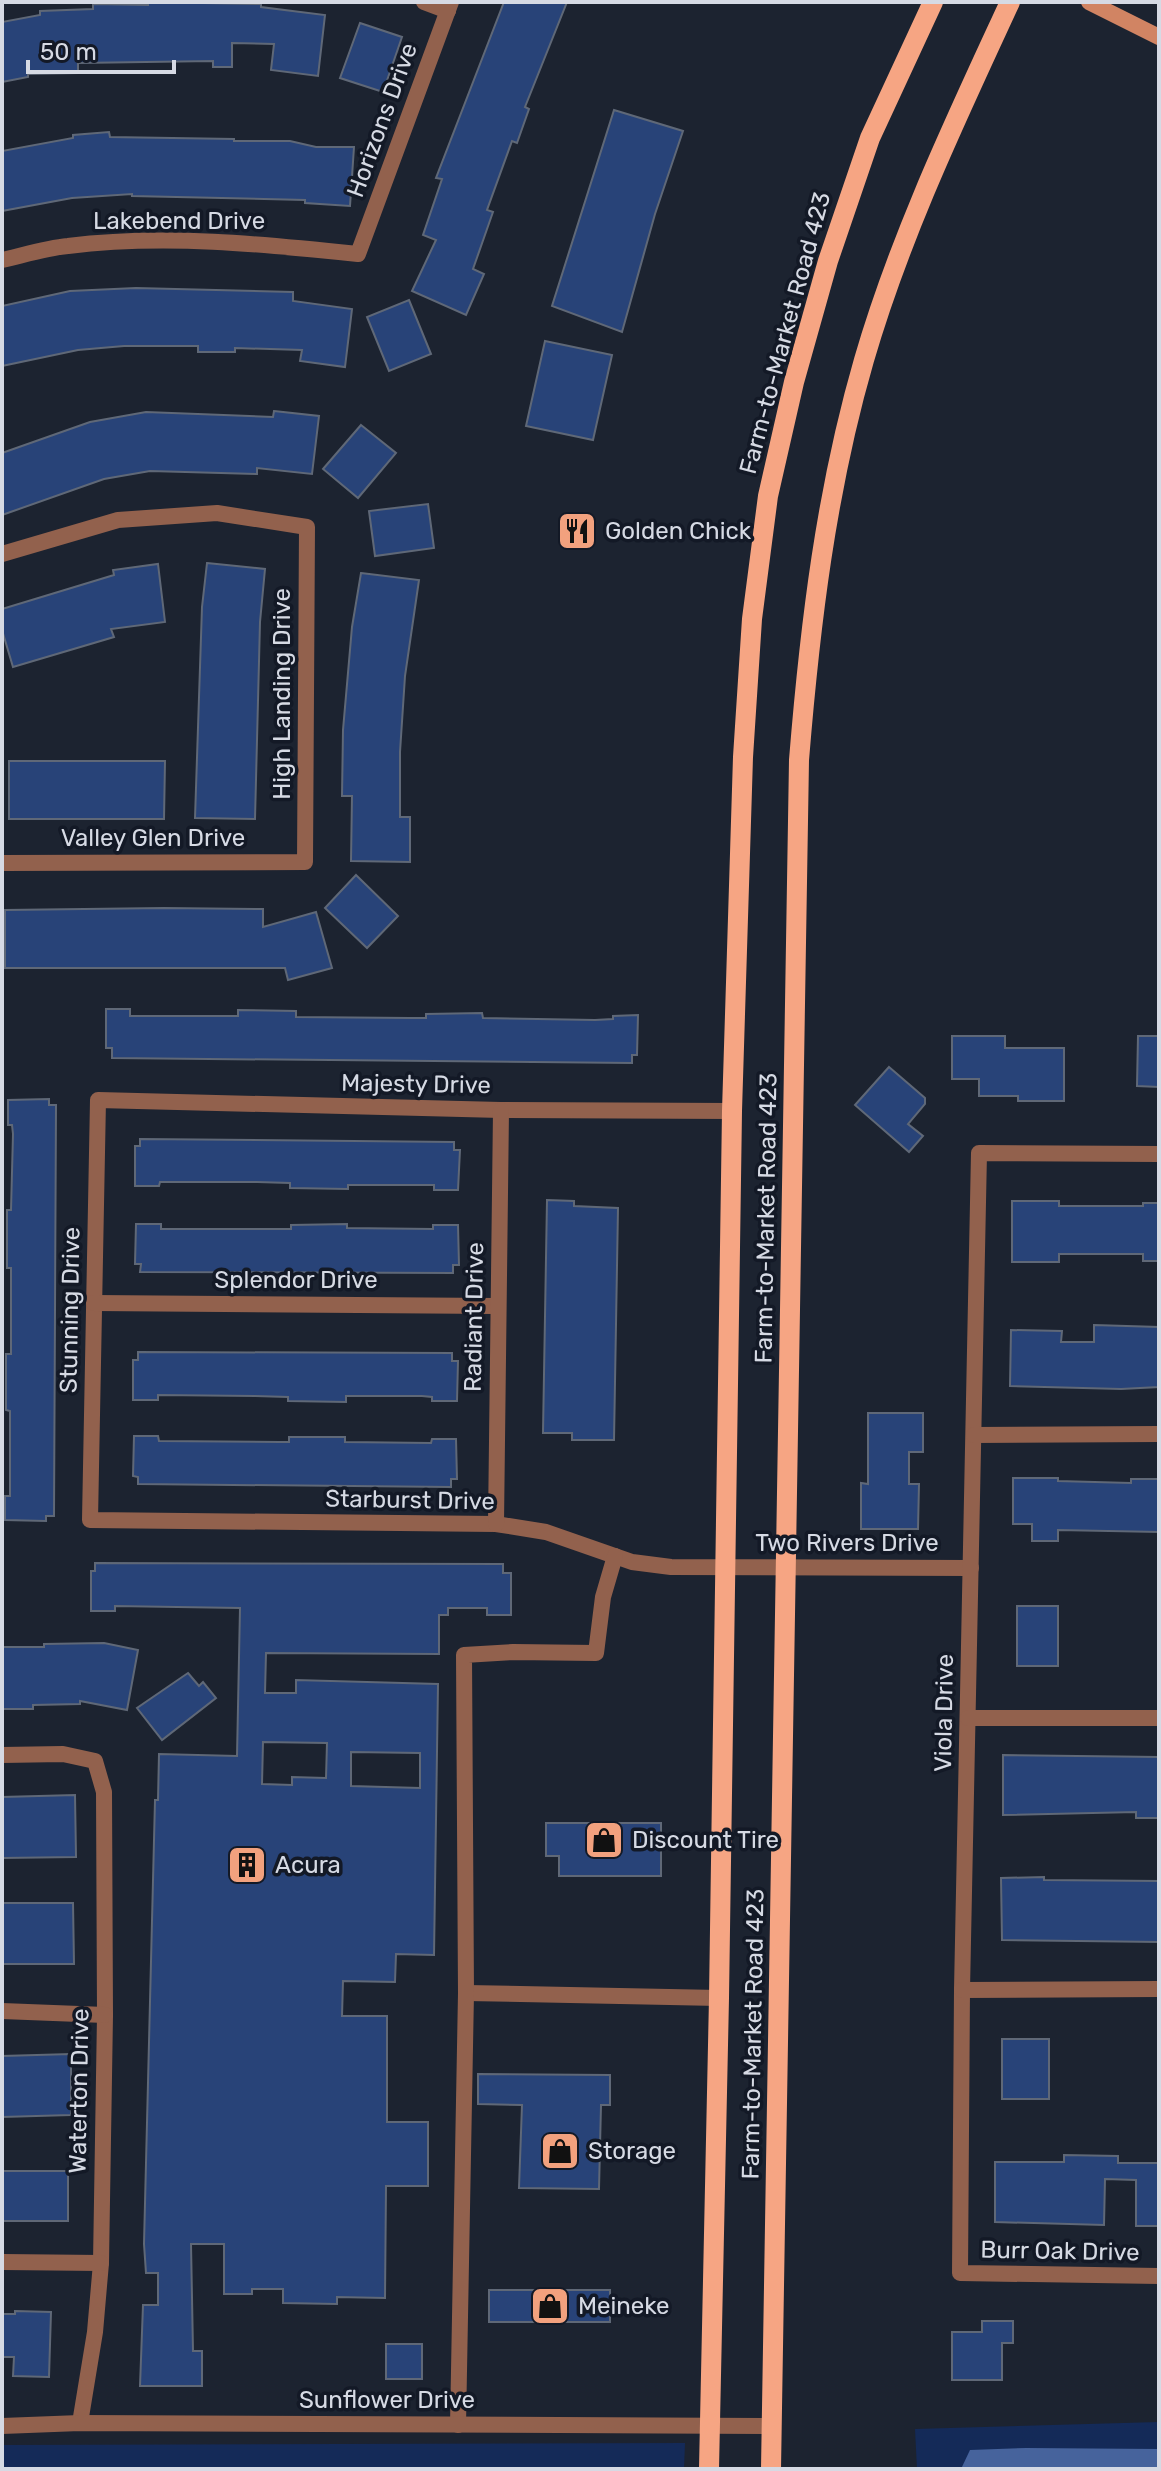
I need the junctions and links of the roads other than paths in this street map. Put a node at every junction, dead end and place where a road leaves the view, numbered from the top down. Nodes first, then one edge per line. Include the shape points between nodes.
1 (424, 2) edge
2 (933, 2) edge
3 (1010, 2) edge
4 (1089, 2) edge
5 (450, 6) edge
6 (1159, 37) edge
7 (358, 254) joint
8 (2, 260) edge
9 (2, 554) edge
10 (305, 862) joint
11 (2, 863) edge
12 (98, 1100) joint
13 (501, 1110) junction
14 (732, 1111) junction
15 (1159, 1154) edge
16 (94, 1303) junction
17 (497, 1306) junction
18 (1159, 1434) edge
19 (974, 1435) junction
20 (90, 1520) joint
21 (496, 1524) junction
22 (615, 1556) junction
23 (724, 1567) junction
24 (786, 1567) junction
25 (971, 1568) junction
26 (968, 1718) junction
27 (1159, 1718) edge
28 (2, 1755) edge
29 (1159, 1989) edge
30 (962, 1990) junction
31 (466, 1993) junction
32 (719, 1998) junction
33 (2, 2011) edge
34 (105, 2015) junction
35 (2, 2262) edge
36 (101, 2263) junction
37 (960, 2273) joint
38 (1159, 2276) edge
39 (80, 2423) junction
40 (458, 2425) junction
41 (2, 2426) edge
42 (710, 2426) junction
43 (772, 2426) junction
44 (709, 2469) edge
45 (771, 2469) edge

1 - 5 street
2 - 14 main road, Farm-to-Market Road 423 via 870,138 828,261 768,496 752,619 743,757
3 - 24 main road, Farm-to-Market Road 423 via 925,187 865,360 819,569 799,760
4 - 6 main road
5 - 7 street, Horizons Drive
7 - 8 street, Lakebend Drive via 247,243 141,242 67,246
9 - 10 street, High Landing Drive via 118,520 217,513 307,527
10 - 11 street, Valley Glen Drive
12 - 13 street, Majesty Drive
12 - 16 street, Stunning Drive
13 - 14 street, Majesty Drive
13 - 17 street, Radiant Drive
14 - 23 main road, Farm-to-Market Road 423
15 - 19 street, Viola Drive via 979,1153
16 - 17 street, Splendor Drive
16 - 20 street, Stunning Drive
17 - 21 street, Radiant Drive
18 - 19 street
19 - 25 street, Viola Drive
20 - 21 street, Starburst Drive
21 - 22 street, Starburst Drive via 546,1532
22 - 23 street, Starburst Drive via 671,1567
22 - 31 street via 596,1653 464,1655
23 - 24 street, Two Rivers Drive
23 - 32 main road, Farm-to-Market Road 423
24 - 25 street, Two Rivers Drive
24 - 43 main road, Farm-to-Market Road 423
25 - 26 street, Viola Drive
26 - 27 street
26 - 30 street, Viola Drive
28 - 34 street, Waterton Drive via 63,1754 95,1761 104,1792
29 - 30 street
30 - 37 street, Viola Drive
31 - 32 street
31 - 40 street
32 - 42 main road, Farm-to-Market Road 423
33 - 34 street
34 - 36 street, Waterton Drive
35 - 36 street
36 - 39 street, Waterton Drive
37 - 38 street, Burr Oak Drive
39 - 40 street, Sunflower Drive
39 - 41 street, Sunflower Drive
40 - 42 street, Sunflower Drive
42 - 43 street, Sunflower Drive
42 - 44 main road, Farm-to-Market Road 423
43 - 45 main road, Farm-to-Market Road 423

